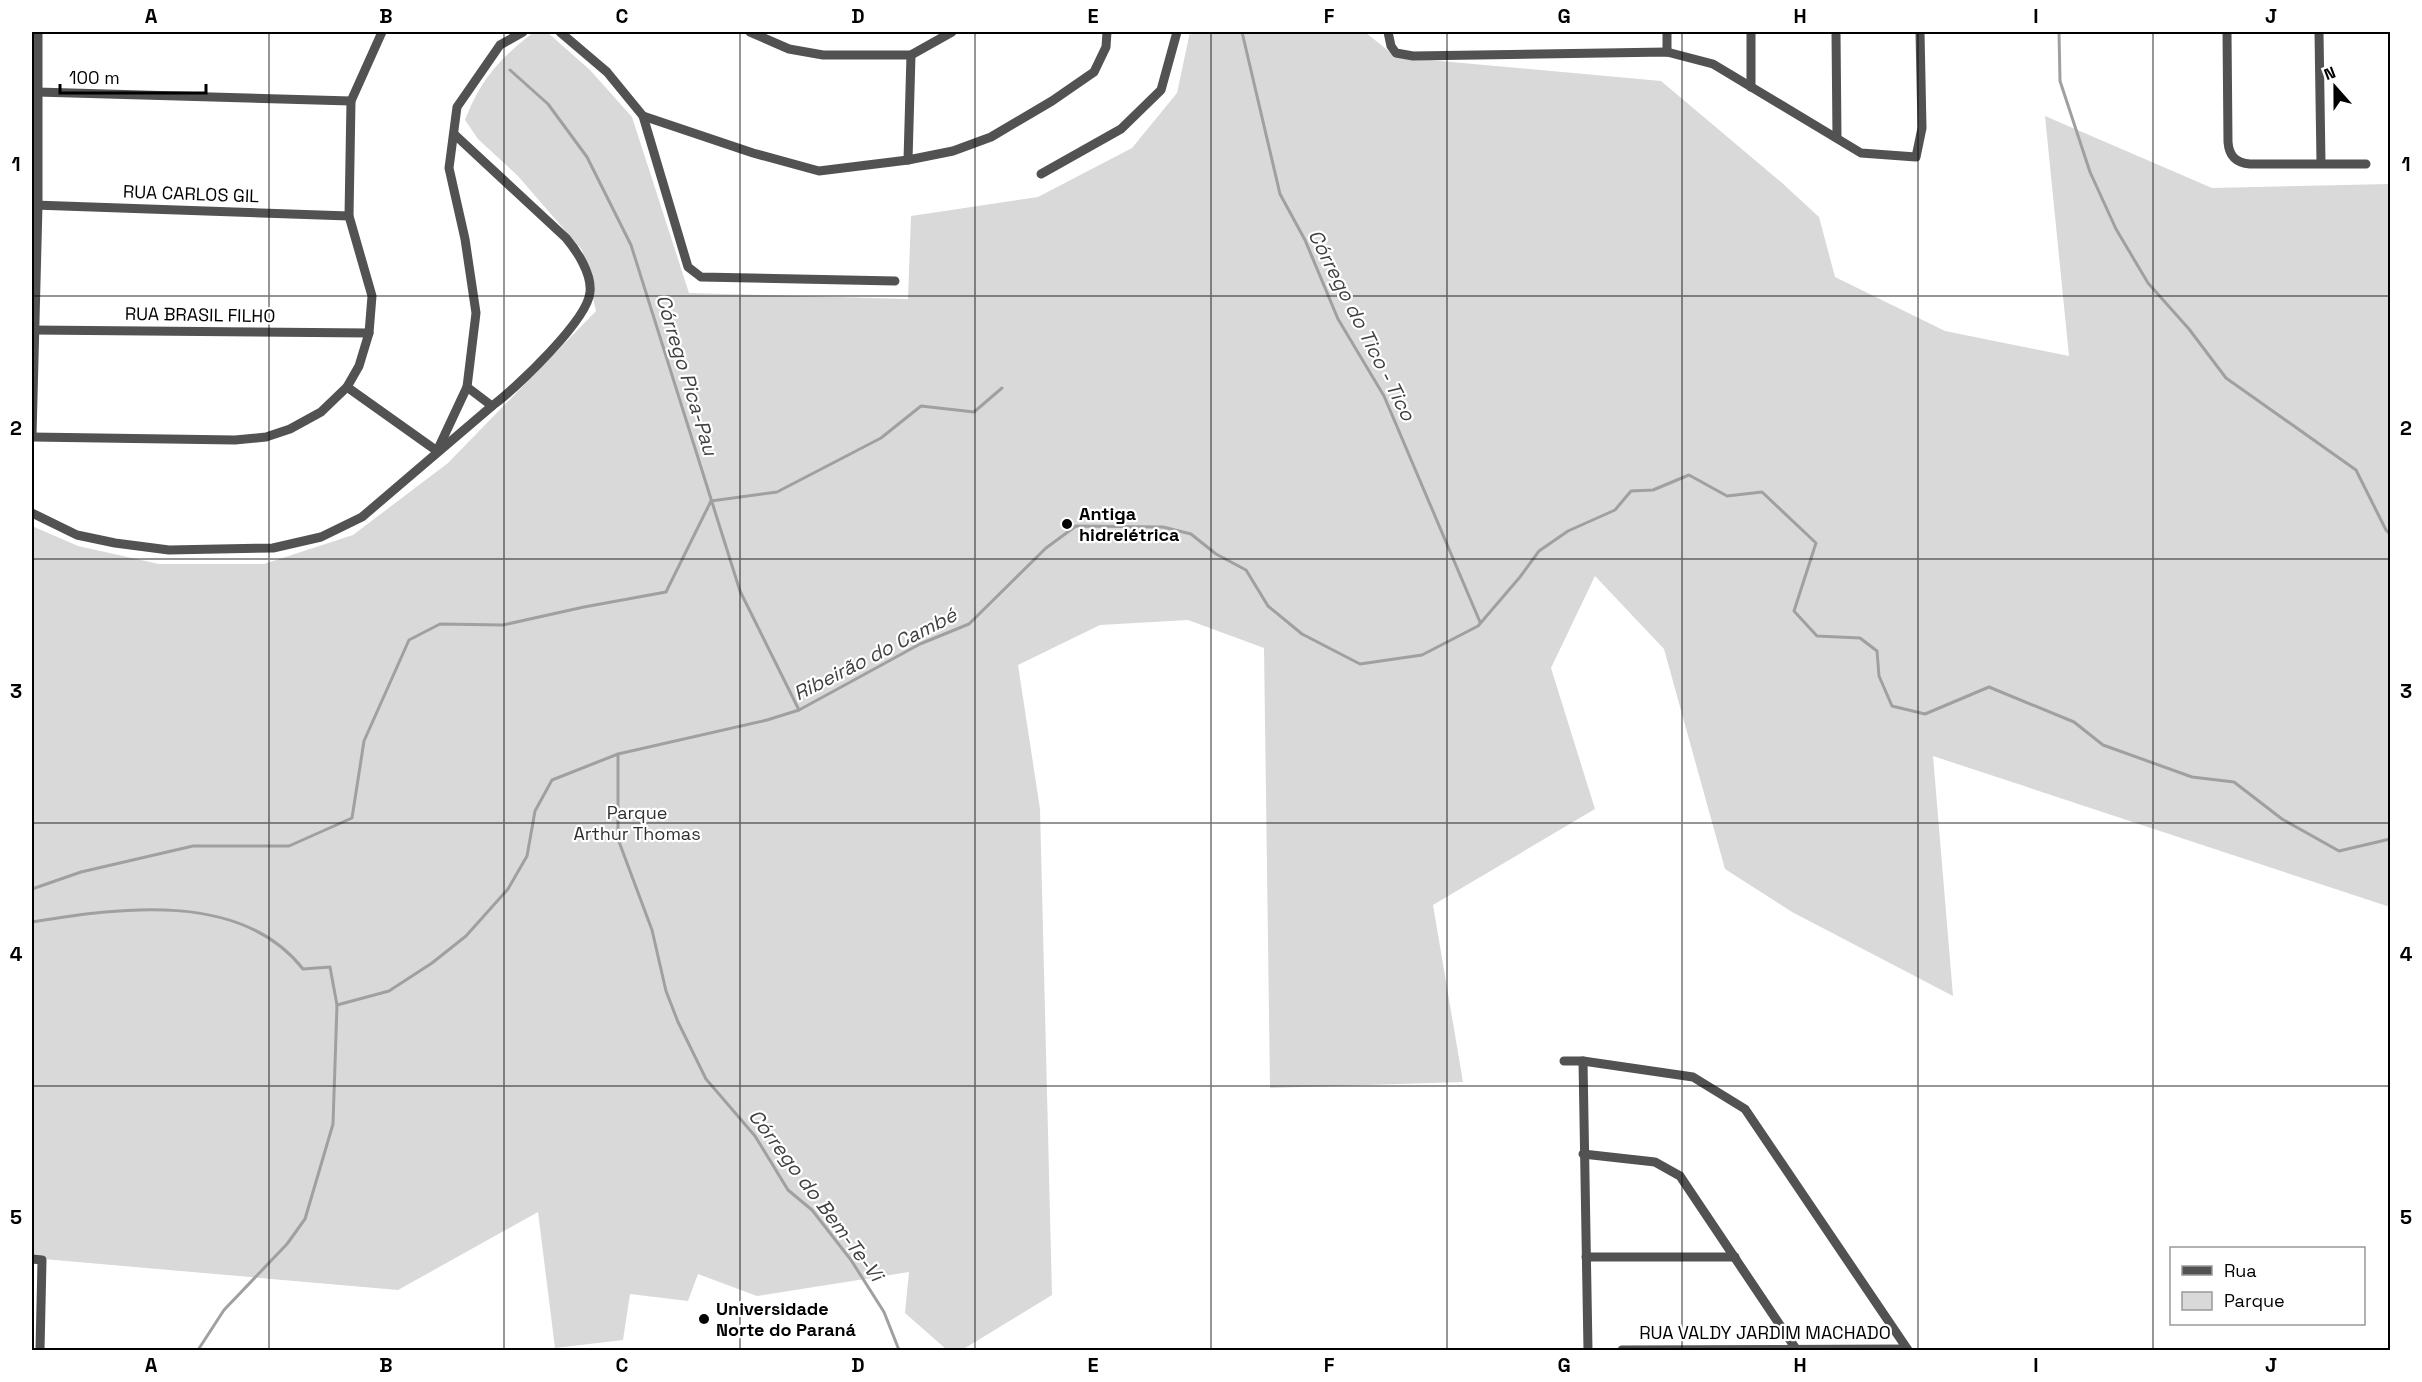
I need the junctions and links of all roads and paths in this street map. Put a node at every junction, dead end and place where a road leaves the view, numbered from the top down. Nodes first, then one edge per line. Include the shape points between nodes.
1 (38, 32) edge
2 (382, 32) edge
3 (523, 32) edge
4 (560, 32) edge
5 (750, 32) edge
6 (952, 32) edge
7 (1107, 32) edge
8 (1177, 32) edge
9 (1388, 32) edge
10 (1666, 32) edge
11 (1751, 32) edge
12 (1836, 32) edge
13 (1920, 32) edge
14 (2227, 32) edge
15 (2319, 32) edge
16 (1667, 52) junction
17 (911, 55) junction
18 (1751, 87) junction
19 (37, 92) junction
20 (351, 101) junction
21 (643, 116) junction
22 (454, 134) junction
23 (1837, 138) junction
24 (908, 160) junction
25 (2321, 164) junction
26 (2366, 164) dead end
27 (1041, 174) dead end
28 (35, 205) edge
29 (349, 216) junction
30 (33, 280) edge
31 (895, 281) dead end
32 (32, 330) edge
33 (369, 333) junction
34 (347, 387) junction
35 (467, 387) junction
36 (492, 406) junction
37 (32, 436) edge
38 (436, 451) junction
39 (32, 513) edge
40 (1564, 1061) dead end
41 (1583, 1061) junction
42 (1583, 1154) junction
43 (1586, 1257) junction
44 (1735, 1257) junction
45 (32, 1259) edge
46 (1796, 1349) junction
47 (40, 1350) edge
48 (1588, 1350) edge
49 (1622, 1350) edge
50 (1907, 1350) edge

1 - 19 street
2 - 20 street
3 - 22 street via 500,45 457,107
4 - 21 street via 607,72
5 - 17 street via 789,49 823,56
6 - 17 street
7 - 24 street via 1106,47 1094,72 1052,101 991,137 953,152
8 - 27 street via 1161,90 1120,129
9 - 16 street via 1396,53 1413,56
10 - 16 street
11 - 18 street
12 - 23 street
13 - 23 street via 1922,128 1916,158 1861,153
14 - 25 street via 2231,155 2250,164
15 - 25 street
16 - 18 street via 1713,64
17 - 24 street
18 - 23 street
19 - 20 street
19 - 28 street
20 - 29 street
21 - 24 street via 819,171
21 - 31 street via 688,267 701,277
22 - 35 street via 449,168 476,313
22 - 36 street via 575,248 591,290 583,311 544,358
25 - 26 street
28 - 29 street, RUA CARLOS GIL
28 - 30 street
29 - 33 street via 372,296
30 - 32 street
32 - 33 street, RUA BRASIL FILHO
32 - 37 street
33 - 34 street via 359,366
34 - 37 street via 321,412 266,438
34 - 38 street
35 - 36 street
35 - 38 street
36 - 38 street
38 - 39 street via 362,517 321,537 273,548 169,550 115,543 77,535
40 - 41 street
41 - 42 street
41 - 50 street via 1693,1077 1745,1109
42 - 43 street
42 - 44 street via 1655,1162 1680,1176
43 - 44 street
43 - 48 street
44 - 46 street
45 - 47 street via 42,1260
46 - 49 street, RUA VALDY JARDIM MACHADO
46 - 50 street, RUA VALDY JARDIM MACHADO

